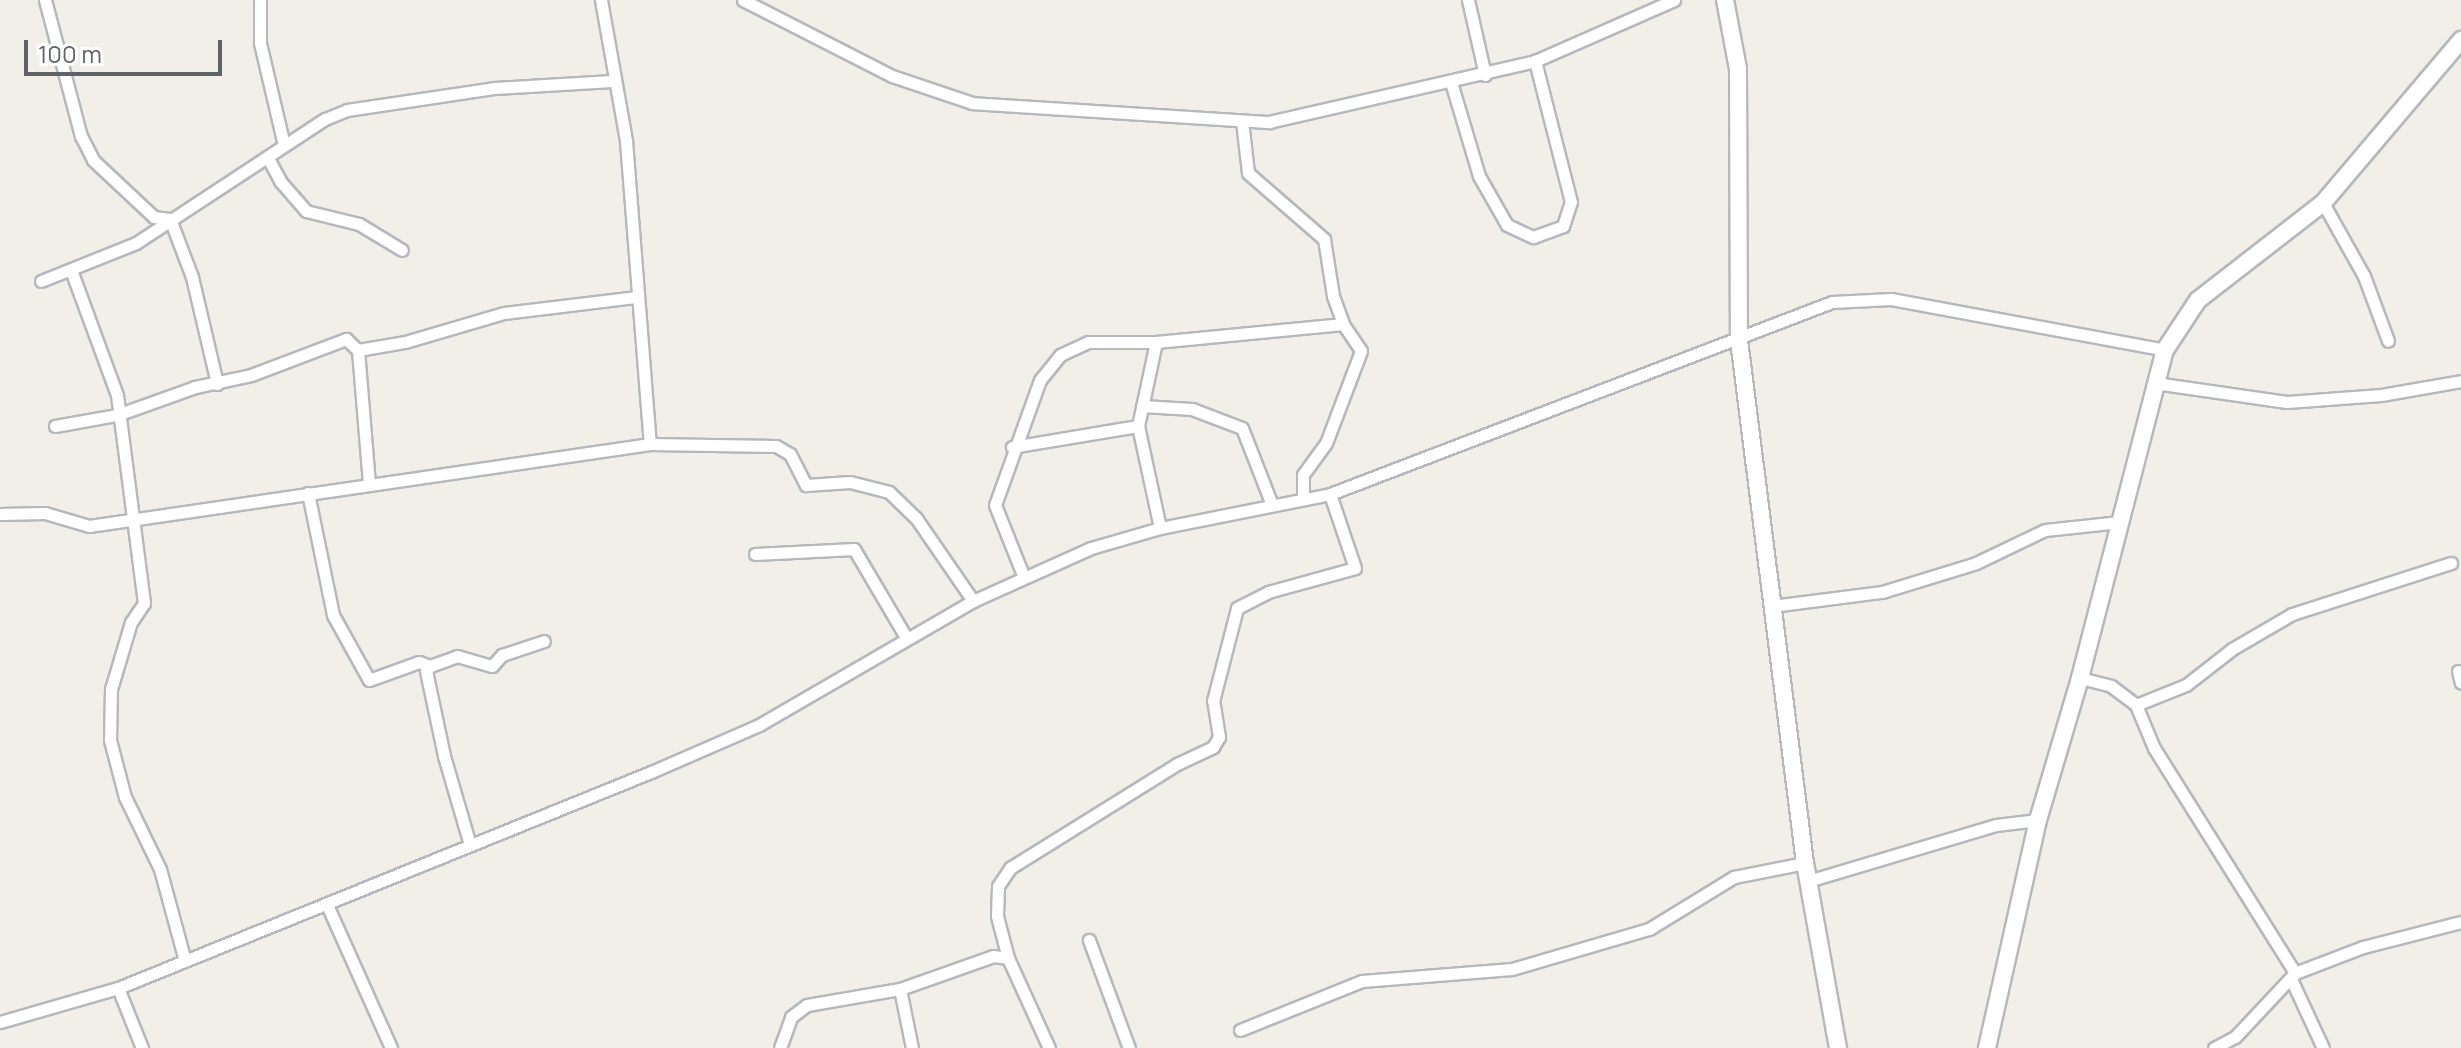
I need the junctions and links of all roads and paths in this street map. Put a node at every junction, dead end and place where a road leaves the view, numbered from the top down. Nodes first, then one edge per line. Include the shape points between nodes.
1 (45, 0) edge
2 (260, 0) edge
3 (601, 0) edge
4 (743, 0) edge
5 (1468, 0) edge
6 (1674, 0) edge
7 (1725, 0) edge
8 (2461, 40) edge
9 (1535, 61) junction
10 (1485, 75) junction
11 (612, 81) junction
12 (1451, 82) junction
13 (1242, 121) junction
14 (284, 145) junction
15 (268, 158) junction
16 (2323, 203) junction
17 (170, 219) junction
18 (402, 250) dead end
19 (71, 270) junction
20 (41, 281) dead end
21 (637, 297) junction
22 (1343, 324) junction
23 (1739, 340) junction
24 (2388, 341) dead end
25 (1156, 342) junction
26 (358, 350) junction
27 (2165, 350) junction
28 (2461, 381) edge
29 (2155, 383) junction
30 (217, 384) junction
31 (1142, 406) junction
32 (117, 415) junction
33 (55, 426) dead end
34 (1138, 426) junction
35 (650, 444) junction
36 (1012, 447) junction
37 (369, 483) junction
38 (308, 493) junction
39 (1330, 494) junction
40 (1303, 499) junction
41 (1272, 505) junction
42 (0, 514) edge
43 (130, 522) junction
44 (2120, 522) junction
45 (1160, 528) junction
46 (755, 554) dead end
47 (2451, 563) dead end
48 (1023, 575) junction
49 (973, 601) junction
50 (1772, 606) junction
51 (907, 639) junction
52 (544, 641) dead end
53 (430, 666) junction
54 (2080, 678) junction
55 (2136, 705) junction
56 (2038, 820) junction
57 (470, 845) junction
58 (1805, 863) junction
59 (1808, 881) junction
60 (328, 907) junction
61 (2461, 922) edge
62 (1089, 940) dead end
63 (1008, 958) junction
64 (185, 961) junction
65 (2293, 976) junction
66 (118, 988) junction
67 (900, 989) junction
68 (0, 1022) edge
69 (1240, 1030) dead end
70 (142, 1048) edge
71 (391, 1048) edge
72 (780, 1048) edge
73 (912, 1048) edge
74 (1049, 1048) edge
75 (1129, 1048) edge
76 (1838, 1048) edge
77 (1987, 1048) edge
78 (2214, 1048) edge
79 (2323, 1048) edge

1 - 17 street via 81,136 93,160 154,217
2 - 14 street via 260,43
3 - 11 street
4 - 13 street via 892,76 972,103
5 - 10 street
6 - 9 street
7 - 23 street via 1738,69
8 - 16 street
9 - 10 street
9 - 12 street via 1571,202 1563,226 1533,237 1507,225 1479,176
10 - 12 street
11 - 14 street via 495,88 347,110
11 - 21 street via 626,141
12 - 13 street via 1269,122
13 - 22 street via 1248,173 1324,239
14 - 15 street
15 - 17 street
15 - 18 street via 306,211 359,224
16 - 24 street via 2364,276
16 - 27 street via 2198,300
17 - 19 street via 136,243
17 - 30 street via 192,277
19 - 20 street
19 - 32 street via 106,359
21 - 26 street via 504,313
21 - 35 street
22 - 25 street
22 - 40 street via 1361,351 1326,443 1303,475
23 - 27 street via 1832,302 1870,297
23 - 39 street
23 - 50 street
25 - 31 street
25 - 36 street via 1088,342 1060,355 1040,380
26 - 30 street via 346,339
26 - 37 street
27 - 29 street
28 - 29 street via 2381,395 2287,402
29 - 44 street
30 - 32 street
31 - 34 street
31 - 41 street via 1192,409 1242,428
32 - 33 street
32 - 43 street
34 - 36 street
34 - 45 street
35 - 37 street
35 - 49 street via 776,446 790,454 806,485 850,482 889,492 916,518
36 - 48 street via 995,505
37 - 38 street
38 - 43 street
38 - 53 street via 333,615 363,673 369,680 419,662
39 - 40 street
39 - 63 street via 1355,568 1268,592 1237,608 1213,701 1219,737 1213,747 1010,868 998,886 997,916
40 - 41 street
41 - 45 street
42 - 43 street via 45,513 89,526
43 - 64 street via 144,603 131,622 111,689 110,740 125,797 160,869
44 - 50 street via 2045,530 1976,563 1882,592
44 - 54 street
45 - 48 street
46 - 51 street via 854,549
47 - 55 street via 2292,614 2232,649 2186,685
48 - 49 street
49 - 51 street
50 - 58 street
51 - 57 street via 759,725
52 - 53 street via 502,655 492,666 457,656
53 - 57 street via 426,671 444,756
54 - 55 street via 2111,686
54 - 56 street
55 - 65 street via 2154,748
56 - 59 street via 1996,825
56 - 77 street
57 - 60 street
58 - 59 street
58 - 69 street via 1734,877 1649,929 1512,969 1362,981
59 - 76 street
60 - 64 street
60 - 71 street
61 - 65 street via 2363,947
62 - 75 street via 1110,985
63 - 67 street via 993,956
63 - 74 street
64 - 66 street
65 - 78 street via 2235,1037
65 - 79 street
66 - 68 street
66 - 70 street
67 - 72 street via 798,1009
67 - 73 street

